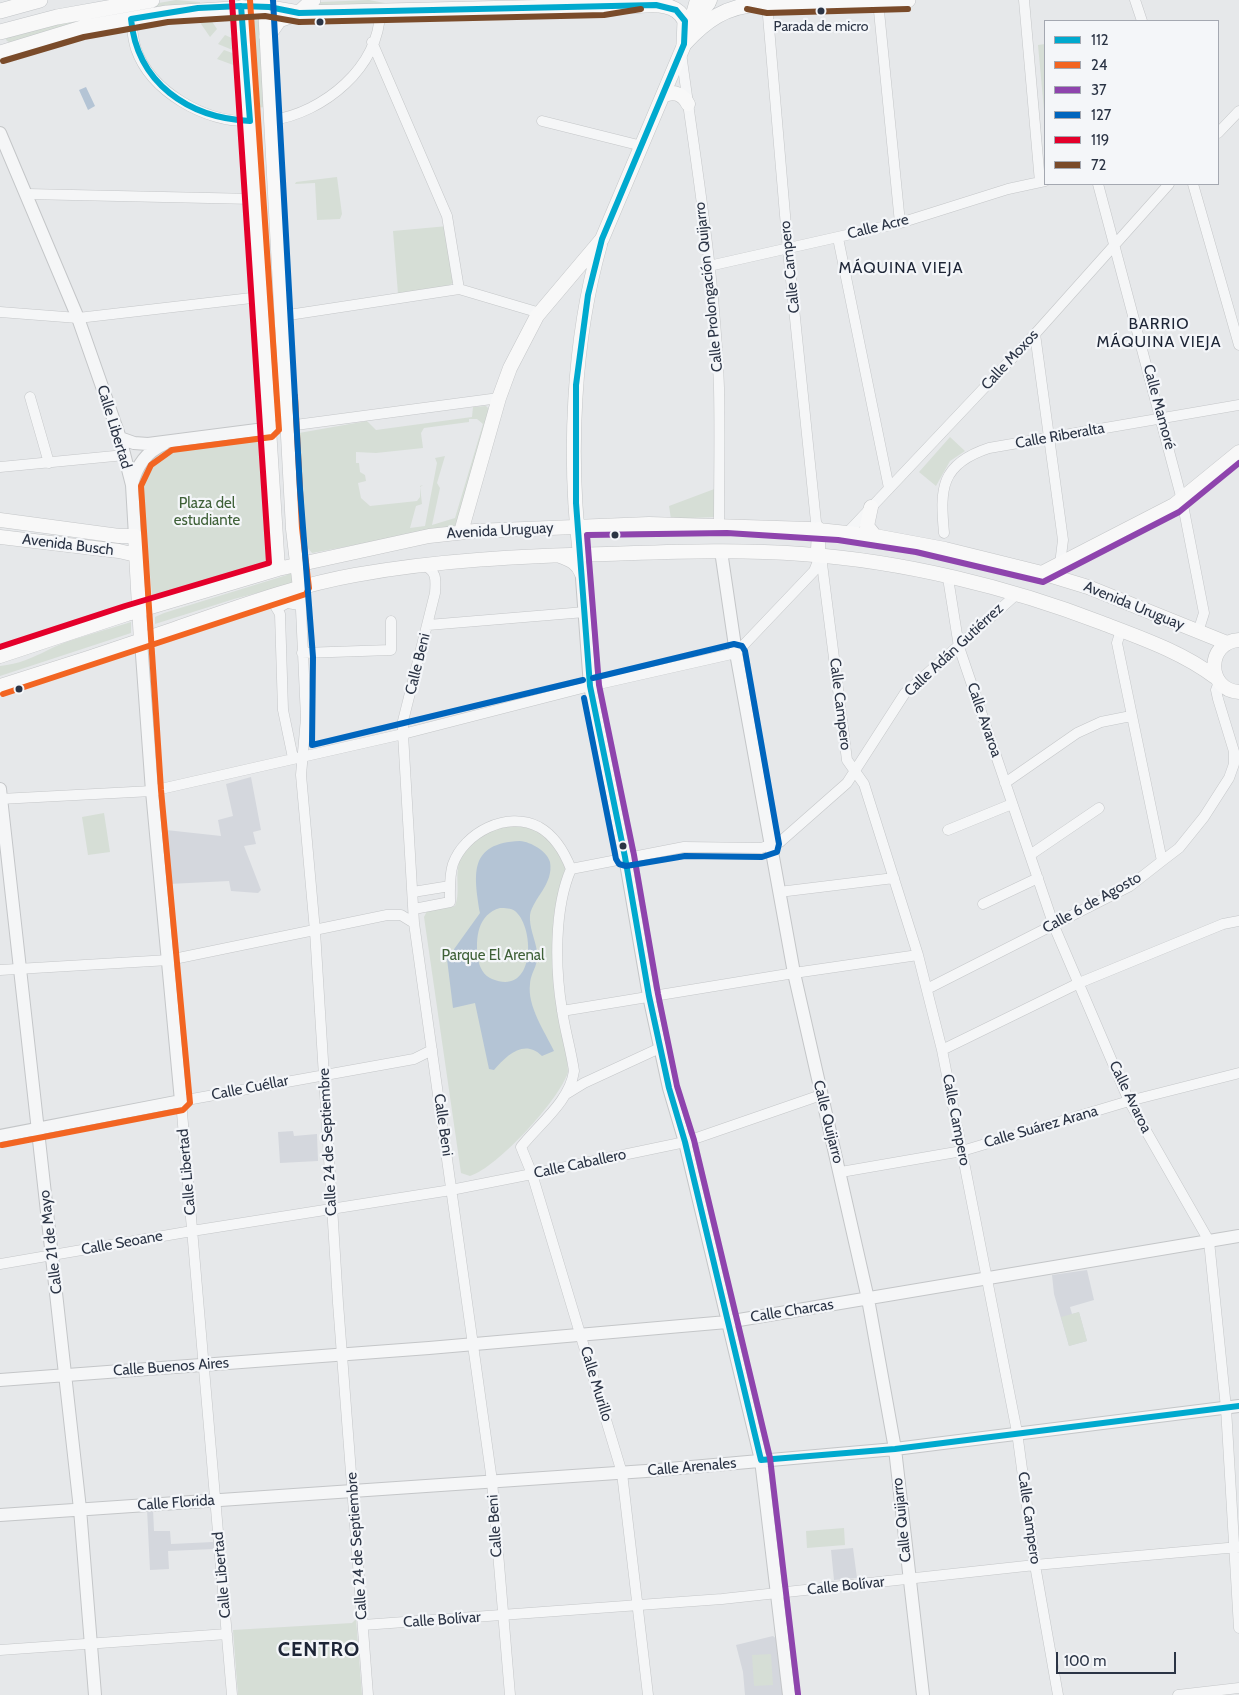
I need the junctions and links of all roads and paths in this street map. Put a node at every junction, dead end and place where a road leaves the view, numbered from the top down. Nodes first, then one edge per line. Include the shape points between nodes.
1 (40, 0) edge
2 (100, 0) edge
3 (152, 0) edge
4 (213, 0) edge
5 (290, 0) edge
6 (313, 0) edge
7 (403, 0) edge
8 (640, 0) edge
9 (908, 0) edge
10 (1024, 0) edge
11 (1135, 0) edge
12 (706, 1) edge
13 (878, 1) edge
14 (760, 2) edge
15 (241, 3) edge
16 (264, 3) edge
17 (604, 6) junction
18 (437, 10) junction
19 (0, 11) edge
20 (380, 11) junction
21 (299, 13) junction
22 (131, 19) junction
23 (1142, 20) edge
24 (0, 23) edge
25 (0, 33) edge
26 (267, 37) junction
27 (372, 42) junction
28 (684, 44) junction
29 (4, 52) edge
30 (663, 96) junction
31 (688, 104) junction
32 (1239, 111) edge
33 (272, 120) junction
34 (250, 121) junction
35 (542, 121) dead end
36 (1219, 132) edge
37 (0, 134) edge
38 (642, 146) junction
39 (251, 147) junction
40 (273, 149) junction
41 (1042, 182) edge
42 (1098, 185) edge
43 (1168, 185) edge
44 (1193, 185) edge
45 (27, 194) junction
46 (254, 199) junction
47 (900, 223) junction
48 (838, 238) junction
49 (602, 239) junction
50 (1116, 246) junction
51 (788, 250) junction
52 (709, 266) junction
53 (568, 278) junction
54 (590, 286) junction
55 (459, 289) junction
56 (260, 297) junction
57 (0, 312) edge
58 (540, 313) junction
59 (282, 316) junction
60 (78, 318) junction
61 (1035, 334) junction
62 (1239, 344) edge
63 (30, 397) dead end
64 (499, 398) junction
65 (1239, 405) edge
66 (286, 406) junction
67 (269, 408) junction
68 (1162, 418) junction
69 (288, 426) junction
70 (270, 428) junction
71 (120, 438) junction
72 (1048, 438) junction
73 (169, 442) junction
74 (1239, 452) edge
75 (125, 455) junction
76 (49, 463) junction
77 (0, 467) edge
78 (132, 485) junction
79 (889, 488) junction
80 (1182, 500) junction
81 (576, 503) junction
82 (871, 507) junction
83 (0, 520) edge
84 (719, 525) junction
85 (578, 527) junction
86 (553, 528) junction
87 (819, 529) junction
88 (461, 532) junction
89 (847, 533) junction
90 (944, 533) dead end
91 (119, 536) junction
92 (135, 536) junction
93 (875, 536) junction
94 (0, 537) edge
95 (119, 551) junction
96 (721, 551) junction
97 (136, 555) junction
98 (580, 555) junction
99 (559, 556) junction
100 (821, 556) junction
101 (297, 564) junction
102 (1060, 564) junction
103 (422, 565) junction
104 (278, 569) junction
105 (1042, 573) junction
106 (582, 574) junction
107 (948, 578) junction
108 (300, 588) junction
109 (1018, 594) junction
110 (259, 600) junction
111 (300, 605) junction
112 (278, 608) junction
113 (138, 610) junction
114 (584, 612) junction
115 (391, 621) dead end
116 (428, 625) junction
117 (1121, 630) junction
118 (1198, 632) junction
119 (141, 640) junction
120 (1233, 642) edge
121 (959, 646) junction
122 (302, 653) junction
123 (736, 653) junction
124 (0, 656) edge
125 (1217, 679) junction
126 (0, 686) edge
127 (590, 686) junction
128 (1239, 692) edge
129 (1131, 716) junction
130 (286, 718) junction
131 (306, 718) junction
132 (403, 734) junction
133 (1234, 752) junction
134 (297, 756) junction
135 (1239, 766) edge
136 (856, 772) junction
137 (1005, 783) junction
138 (152, 791) junction
139 (0, 796) edge
140 (1012, 804) junction
141 (1099, 808) dead end
142 (948, 830) dead end
143 (770, 846) junction
144 (1030, 854) junction
145 (625, 857) junction
146 (1162, 861) junction
147 (571, 868) junction
148 (894, 878) junction
149 (1038, 878) junction
150 (450, 886) junction
151 (413, 892) junction
152 (779, 892) junction
153 (983, 904) dead end
154 (414, 909) junction
155 (1239, 921) edge
156 (414, 923) junction
157 (1054, 926) junction
158 (315, 931) junction
159 (918, 955) junction
160 (169, 960) junction
161 (19, 969) junction
162 (0, 970) edge
163 (794, 973) junction
164 (1078, 983) junction
165 (927, 989) junction
166 (649, 996) junction
167 (562, 1010) junction
168 (662, 1047) junction
169 (432, 1050) junction
170 (942, 1050) junction
171 (1239, 1073) edge
172 (324, 1075) junction
173 (565, 1095) junction
174 (821, 1095) junction
175 (181, 1101) junction
176 (1129, 1101) junction
177 (37, 1128) junction
178 (0, 1136) edge
179 (685, 1142) junction
180 (962, 1150) junction
181 (841, 1172) junction
182 (532, 1174) junction
183 (451, 1190) junction
184 (332, 1209) junction
185 (192, 1231) junction
186 (1239, 1236) edge
187 (1209, 1241) junction
188 (53, 1256) junction
189 (0, 1264) edge
190 (988, 1279) junction
191 (868, 1299) junction
192 (727, 1322) junction
193 (581, 1333) junction
194 (474, 1344) junction
195 (342, 1354) junction
196 (204, 1364) junction
197 (65, 1375) junction
198 (0, 1380) edge
199 (1239, 1406) edge
200 (1226, 1408) junction
201 (1017, 1432) junction
202 (895, 1448) junction
203 (761, 1460) junction
204 (622, 1473) junction
205 (492, 1481) junction
206 (353, 1492) junction
207 (216, 1501) junction
208 (80, 1510) junction
209 (0, 1515) edge
210 (1236, 1548) edge
211 (1035, 1565) junction
212 (908, 1580) junction
213 (778, 1594) junction
214 (638, 1605) junction
215 (502, 1615) junction
216 (363, 1625) junction
217 (1239, 1628) edge
218 (227, 1634) junction
219 (90, 1643) junction
220 (0, 1650) edge
221 (1239, 1688) edge
222 (95, 1695) edge
223 (232, 1695) edge
224 (368, 1695) edge
225 (510, 1695) edge
226 (648, 1695) edge
227 (790, 1695) edge
228 (923, 1695) edge
229 (1058, 1695) edge
230 (1178, 1695) edge

1 - 19 main road
2 - 24 main road
3 - 25 main road via 57,17
4 - 15 main road
5 - 16 main road
6 - 21 main road
7 - 18 main road
8 - 17 main road
9 - 13 main road
10 - 41 street
11 - 23 street
12 - 28 main road
13 - 14 main road
13 - 47 street
14 - 28 main road via 741,5 714,16
14 - 51 street, Calle Campero
15 - 16 main road
15 - 22 main road
15 - 34 main road
16 - 21 main road
16 - 26 main road
17 - 18 main road
17 - 28 main road via 662,5 674,9 685,21
18 - 20 main road
20 - 21 main road
20 - 27 street
21 - 26 main road via 279,20
22 - 29 main road via 60,33
22 - 34 street via 134,43 140,57 150,73 168,90 205,113
25 - 29 main road
26 - 33 main road
27 - 33 street via 353,75 328,97 304,112
27 - 55 street via 448,216
28 - 30 main road
28 - 31 street, Calle Prolongación Quijarro
30 - 31 main road via 678,94
30 - 38 main road
31 - 52 street, Calle Prolongación Quijarro
32 - 36 street
33 - 40 main road
34 - 39 main road
35 - 38 street
37 - 45 street, Calle Libertad
38 - 49 main road
39 - 40 main road via 260,138
39 - 46 main road
40 - 59 main road
41 - 47 street, Calle Acre via 1008,189
42 - 50 street, Calle Mamoré
43 - 50 street, Calle Moxos
44 - 62 street
45 - 46 street
45 - 60 street, Calle Libertad
46 - 56 main road
47 - 48 street, Calle Acre
48 - 51 street, Calle Acre
48 - 79 street
49 - 53 main road
49 - 54 main road
50 - 61 street, Calle Moxos
50 - 68 street, Calle Mamoré
51 - 52 street, Calle Acre
51 - 87 street, Calle Campero
52 - 84 street, Calle Prolongación Quijarro via 719,388
53 - 54 main road via 581,276
53 - 58 main road
54 - 81 main road via 576,376
55 - 58 street
55 - 59 street
56 - 60 street
56 - 67 main road
57 - 60 street
58 - 64 main road via 510,368
59 - 66 main road
60 - 71 street, Calle Libertad
61 - 72 street
61 - 79 street, Calle Moxos
63 - 76 street
64 - 69 street
64 - 88 main road
65 - 68 street, Calle Riberalta
66 - 67 main road via 276,412
66 - 69 main road
67 - 70 main road
68 - 72 street, Calle Riberalta
68 - 80 street, Calle Mamoré
69 - 70 street
69 - 101 main road
70 - 73 street
70 - 104 main road
71 - 73 street via 139,444
71 - 75 street, Calle Libertad
72 - 90 street, Calle Riberalta via 989,448 959,463 942,488
72 - 102 street via 1063,540
73 - 78 street via 154,449 142,461
74 - 80 main road
75 - 76 street
75 - 78 street, Calle Libertad
76 - 77 street
78 - 92 street, Calle Libertad
79 - 82 street, Calle Moxos
80 - 102 main road
80 - 118 street, Calle Mamoré via 1204,613
81 - 85 main road
81 - 86 main road via 567,518
82 - 89 street, Calle Moxos
82 - 93 main road via 867,526
83 - 91 main road, Avenida Busch
84 - 85 main road, Avenida Uruguay
84 - 87 main road, Avenida Uruguay
85 - 86 main road, Avenida Uruguay
85 - 98 main road
86 - 88 main road, Avenida Uruguay
87 - 89 main road, Avenida Uruguay
87 - 100 main road via 818,550
88 - 101 main road, Avenida Uruguay
89 - 93 main road, Avenida Uruguay
91 - 92 main road, Avenida Busch
91 - 95 main road via 122,545
92 - 97 main road, Calle Libertad
93 - 105 main road, Avenida Uruguay
94 - 95 main road, Avenida Busch
95 - 97 main road, Avenida Busch
96 - 98 main road, Avenida Uruguay
96 - 100 main road, Avenida Uruguay
96 - 123 street, Calle Quijarro
97 - 113 main road, Calle Libertad
98 - 99 main road, Avenida Uruguay
98 - 106 street
99 - 103 main road, Avenida Uruguay
99 - 106 main road via 572,560
100 - 107 main road, Avenida Uruguay via 873,562
100 - 123 street via 814,571
100 - 136 street, Calle Campero via 847,760
101 - 104 main road, Avenida Uruguay
101 - 108 main road
102 - 105 main road
103 - 108 main road, Avenida Uruguay via 354,575
103 - 116 street, Calle Beni via 431,568 436,577
104 - 113 main road, Avenida Uruguay
105 - 118 main road, Avenida Uruguay via 1088,587
106 - 114 street
107 - 109 main road, Avenida Uruguay
107 - 121 street, Calle Avaroa
108 - 110 main road, Avenida Uruguay
108 - 111 street, Calle 24 de Septiembre
109 - 117 main road, Avenida Uruguay
109 - 121 street, Calle Adán Gutiérrez
110 - 112 street via 267,600
110 - 119 main road, Avenida Uruguay
111 - 112 street via 287,603
111 - 122 street, Calle 24 de Septiembre
112 - 130 street, Calle 24 de Septiembre
113 - 119 main road, Calle Libertad
113 - 124 main road, Avenida Uruguay
114 - 116 street
114 - 127 street
115 - 122 street via 391,650
116 - 132 street, Calle Beni
117 - 125 main road, Avenida Uruguay via 1189,659
117 - 129 street via 1116,643
118 - 120 main road, Avenida Uruguay
119 - 126 main road, Avenida Uruguay
119 - 138 street, Calle Libertad
120 - 125 main road via 1219,651 1215,660
121 - 136 street, Calle Adán Gutiérrez via 905,693
121 - 137 street, Calle Avaroa
122 - 131 street, Calle 24 de Septiembre
123 - 127 street
123 - 143 street, Calle Quijarro
125 - 128 main road, Avenida Uruguay via 1225,688
125 - 133 street via 1218,699
127 - 132 street
127 - 145 street
129 - 137 street via 1101,722 1077,733
129 - 146 street
130 - 131 street via 296,722
130 - 134 street, Calle 24 de Septiembre
131 - 134 street, Calle 24 de Septiembre
132 - 134 street
132 - 151 street, Calle Beni
133 - 135 street
133 - 146 street, Calle 6 de Agosto via 1229,778 1209,809 1179,848
134 - 138 street
134 - 158 street, Calle 24 de Septiembre
136 - 143 street, Calle Adán Gutiérrez via 780,842
136 - 148 street, Calle Campero via 864,784
137 - 140 street, Calle Avaroa
138 - 139 street
138 - 160 street, Calle Libertad
139 - 161 street, Calle 21 de Mayo
140 - 142 street
140 - 144 street, Calle Avaroa
141 - 144 street
143 - 145 street, Calle Adán Gutiérrez via 684,847
143 - 152 street, Calle Quijarro
144 - 149 street, Calle Avaroa
145 - 147 street, Calle Adán Gutiérrez
145 - 166 street
146 - 157 street, Calle 6 de Agosto via 1130,886
147 - 150 street via 559,843 540,828 529,823 511,822 470,837 452,866
147 - 167 street, Calle Murillo via 560,912 558,973
148 - 152 street
148 - 159 street, Calle Campero
149 - 153 street
149 - 157 street, Calle Avaroa
150 - 151 street
150 - 154 street via 450,902
151 - 154 street, Calle Beni
152 - 163 street, Calle Quijarro
154 - 156 street, Calle Beni
155 - 164 street via 1223,924
156 - 158 street via 401,915 386,915
156 - 169 street, Calle Beni
157 - 164 street, Calle Avaroa
157 - 165 street, Calle 6 de Agosto
158 - 160 street
158 - 172 street, Calle 24 de Septiembre
159 - 163 street
159 - 165 street, Calle Campero
160 - 161 street
160 - 175 street, Calle Libertad
161 - 162 street
161 - 177 street, Calle 21 de Mayo
163 - 166 street
163 - 174 street, Calle Quijarro
164 - 170 street
164 - 176 street, Calle Avaroa
165 - 170 street, Calle Campero
166 - 167 street
166 - 168 street
167 - 173 street, Calle Murillo via 574,1071
168 - 173 street, Calle Murillo
168 - 179 street
169 - 172 street via 414,1059
169 - 183 street, Calle Beni
170 - 180 street, Calle Campero
171 - 176 street, Calle Suárez Arana
172 - 175 street, Calle Cuéllar
172 - 184 street, Calle 24 de Septiembre
173 - 182 street, Calle Murillo via 521,1147
174 - 179 street, Calle Caballero
174 - 181 street, Calle Quijarro
175 - 177 street, Calle Cuéllar
175 - 185 street, Calle Libertad
176 - 180 street, Calle Suárez Arana
176 - 187 street, Calle Avaroa
177 - 178 street, Calle Cuéllar
177 - 188 street, Calle 21 de Mayo
179 - 182 street, Calle Caballero
179 - 192 street
180 - 181 street, Calle Suárez Arana
180 - 190 street, Calle Campero
181 - 191 street, Calle Quijarro
182 - 183 street, Calle Caballero
182 - 193 street, Calle Murillo
183 - 184 street, Calle Caballero
183 - 194 street, Calle Beni
184 - 185 street, Calle Seoane
184 - 195 street, Calle 24 de Septiembre
185 - 188 street, Calle Seoane
185 - 196 street, Calle Libertad
186 - 187 street, Calle Charcas
187 - 190 street, Calle Charcas
187 - 200 street, Calle Avaroa
188 - 189 street, Calle Seoane
188 - 197 street, Calle 21 de Mayo
190 - 191 street, Calle Charcas
190 - 201 street, Calle Campero
191 - 192 street, Calle Charcas
191 - 202 street, Calle Quijarro
192 - 193 street, Calle Charcas
192 - 203 street
193 - 194 street, Calle Charcas
193 - 204 street, Calle Murillo
194 - 195 street, Calle Charcas
194 - 205 street, Calle Beni
195 - 196 street, Calle Buenos Aires
195 - 206 street, Calle 24 de Septiembre
196 - 197 street, Calle Buenos Aires
196 - 207 street, Calle Libertad
197 - 198 street, Calle Buenos Aires
197 - 208 street, Calle 21 de Mayo
199 - 200 street, Calle Arenales
200 - 201 street, Calle Arenales
200 - 210 street, Calle Avaroa
201 - 202 street, Calle Arenales
201 - 211 street, Calle Campero
202 - 203 street, Calle Arenales
202 - 212 street, Calle Quijarro
203 - 204 street, Calle Arenales
203 - 213 street
204 - 205 street, Calle Arenales
204 - 214 street, Calle Murillo
205 - 206 street, Calle Arenales
205 - 215 street, Calle Beni
206 - 207 street, Calle Florida
206 - 216 street, Calle 24 de Septiembre
207 - 208 street, Calle Florida
207 - 218 street, Calle Libertad
208 - 209 street, Calle Florida
208 - 219 street, Calle 21 de Mayo
210 - 211 street, Calle Bolívar
210 - 217 street, Calle Avaroa
211 - 212 street, Calle Bolívar
211 - 229 street, Calle Campero
212 - 213 street, Calle Bolívar
212 - 228 street, Calle Quijarro
213 - 214 street, Calle Bolívar
213 - 227 street
214 - 215 street, Calle Bolívar
214 - 226 street, Calle Murillo
215 - 216 street, Calle Bolívar
215 - 225 street, Calle Beni
216 - 224 street, Calle 24 de Septiembre
218 - 219 street
218 - 223 street, Calle Libertad
219 - 220 street
219 - 222 street, Calle 21 de Mayo
221 - 230 street

